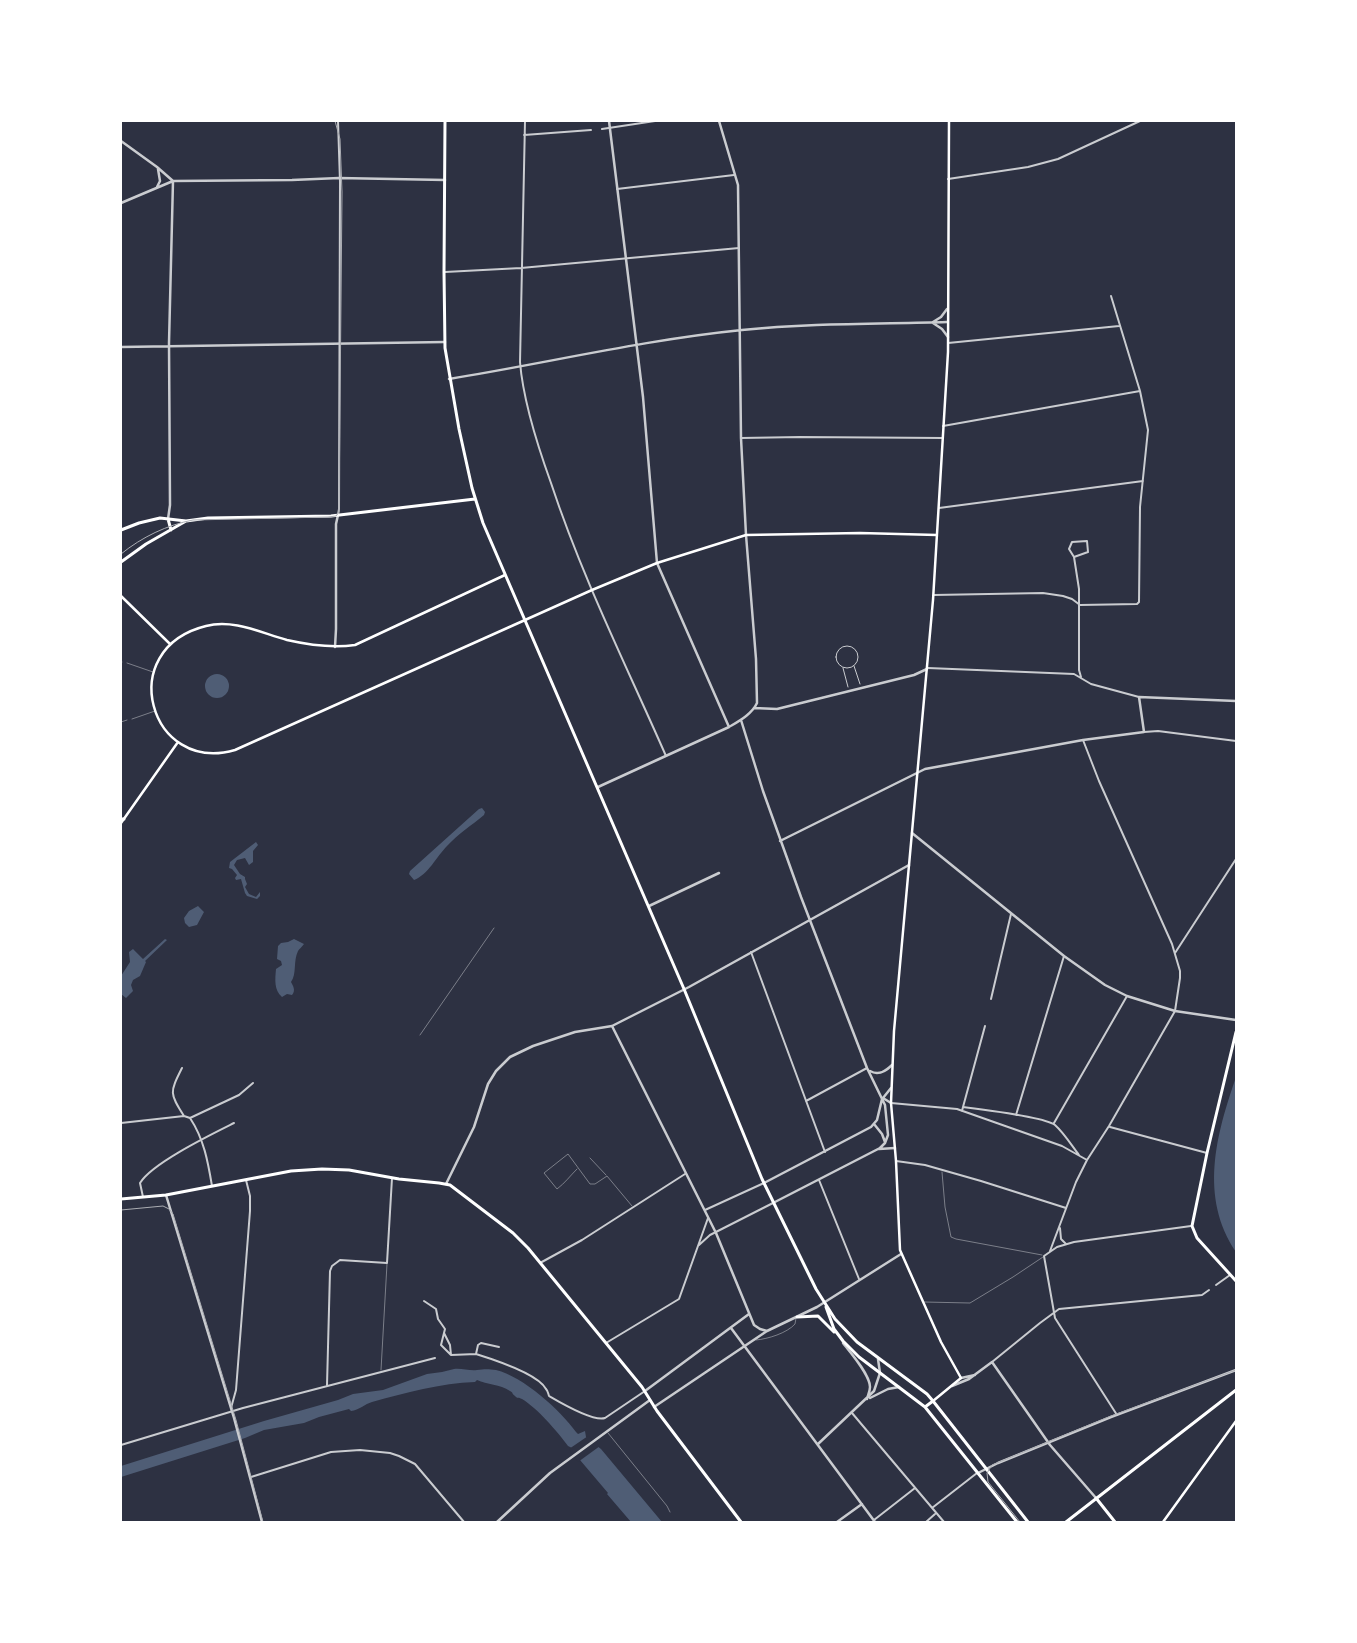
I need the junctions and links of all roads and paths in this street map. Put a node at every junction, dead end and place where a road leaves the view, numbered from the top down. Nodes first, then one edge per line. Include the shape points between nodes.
1 (338, 121) edge
2 (445, 121) edge
3 (525, 121) edge
4 (609, 121) edge
5 (655, 121) edge
6 (719, 121) edge
7 (949, 121) edge
8 (1140, 121) edge
9 (610, 128) junction
10 (602, 129) dead end
11 (591, 130) dead end
12 (524, 135) junction
13 (121, 141) edge
14 (157, 166) junction
15 (736, 175) junction
16 (340, 178) junction
17 (948, 179) junction
18 (445, 180) junction
19 (173, 181) junction
20 (156, 188) junction
21 (617, 189) junction
22 (121, 203) edge
23 (739, 248) junction
24 (626, 259) junction
25 (521, 268) junction
26 (444, 272) junction
27 (1110, 296) dead end
28 (947, 309) junction
29 (947, 322) junction
30 (932, 323) junction
31 (1119, 326) junction
32 (741, 330) junction
33 (948, 337) junction
34 (445, 342) junction
35 (948, 343) junction
36 (339, 344) junction
37 (637, 344) junction
38 (170, 346) junction
39 (121, 347) edge
40 (520, 366) junction
41 (449, 379) junction
42 (1140, 391) junction
43 (944, 426) junction
44 (741, 438) junction
45 (942, 438) junction
46 (1143, 481) junction
47 (475, 499) junction
48 (938, 508) junction
49 (338, 515) junction
50 (168, 519) junction
51 (186, 520) junction
52 (121, 530) edge
53 (171, 530) junction
54 (937, 534) junction
55 (746, 535) junction
56 (1074, 557) junction
57 (121, 562) edge
58 (657, 563) junction
59 (505, 575) junction
60 (592, 590) junction
61 (934, 595) junction
62 (121, 596) edge
63 (1080, 605) junction
64 (524, 621) junction
65 (170, 644) junction
66 (335, 647) junction
67 (127, 663) dead end
68 (854, 666) junction
69 (843, 668) junction
70 (928, 668) junction
71 (1079, 669) junction
72 (153, 672) junction
73 (1070, 674) junction
74 (1083, 679) junction
75 (860, 684) dead end
76 (848, 687) dead end
77 (1139, 697) junction
78 (1236, 701) edge
79 (754, 708) junction
80 (155, 711) junction
81 (132, 719) dead end
82 (127, 720) dead end
83 (741, 720) junction
84 (121, 722) edge
85 (729, 727) junction
86 (1144, 732) junction
87 (1083, 740) junction
88 (1236, 740) edge
89 (178, 742) junction
90 (666, 756) junction
91 (918, 772) junction
92 (598, 788) junction
93 (123, 819) edge
94 (121, 823) edge
95 (912, 833) junction
96 (780, 841) junction
97 (1236, 859) edge
98 (909, 866) junction
99 (719, 874) dead end
100 (648, 906) junction
101 (1011, 913) junction
102 (810, 920) junction
103 (494, 928) dead end
104 (751, 952) junction
105 (1175, 953) junction
106 (1064, 956) junction
107 (684, 989) junction
108 (1127, 996) junction
109 (990, 1000) dead end
110 (1175, 1010) junction
111 (1236, 1020) edge
112 (612, 1026) junction
113 (984, 1026) dead end
114 (1236, 1032) edge
115 (420, 1035) dead end
116 (892, 1065) junction
117 (182, 1068) dead end
118 (867, 1069) junction
119 (253, 1083) dead end
120 (892, 1086) junction
121 (883, 1098) junction
122 (806, 1101) junction
123 (892, 1104) junction
124 (963, 1107) junction
125 (962, 1111) junction
126 (1016, 1115) junction
127 (184, 1116) junction
128 (190, 1118) junction
129 (121, 1123) edge
130 (234, 1123) dead end
131 (874, 1124) junction
132 (1054, 1124) junction
133 (1109, 1126) junction
134 (201, 1139) junction
135 (885, 1143) junction
136 (895, 1148) junction
137 (878, 1149) junction
138 (825, 1152) junction
139 (1207, 1152) junction
140 (1080, 1156) junction
141 (590, 1158) dead end
142 (1088, 1160) junction
143 (896, 1161) junction
144 (577, 1169) junction
145 (942, 1170) junction
146 (686, 1173) junction
147 (607, 1176) junction
148 (392, 1178) junction
149 (819, 1179) junction
150 (246, 1180) junction
151 (764, 1182) junction
152 (446, 1184) junction
153 (212, 1186) junction
154 (166, 1195) junction
155 (143, 1197) junction
156 (121, 1199) edge
157 (773, 1203) junction
158 (633, 1207) junction
159 (1066, 1208) junction
160 (705, 1210) junction
161 (708, 1215) junction
162 (1192, 1226) junction
163 (1060, 1228) junction
164 (716, 1233) junction
165 (1066, 1244) junction
166 (698, 1246) junction
167 (1050, 1251) junction
168 (901, 1254) junction
169 (1044, 1256) junction
170 (387, 1263) junction
171 (540, 1264) junction
172 (1230, 1275) junction
173 (859, 1279) junction
174 (1236, 1282) edge
175 (1216, 1285) dead end
176 (1209, 1290) dead end
177 (424, 1302) dead end
178 (824, 1302) junction
179 (923, 1303) junction
180 (1053, 1312) junction
181 (749, 1314) junction
182 (796, 1317) junction
183 (731, 1328) junction
184 (767, 1331) junction
185 (444, 1333) junction
186 (838, 1336) junction
187 (754, 1340) junction
188 (606, 1343) junction
189 (746, 1346) junction
190 (499, 1347) dead end
191 (476, 1354) junction
192 (451, 1355) junction
193 (435, 1358) dead end
194 (878, 1358) junction
195 (992, 1362) junction
196 (1236, 1370) edge
197 (380, 1372) junction
198 (958, 1372) junction
199 (880, 1374) junction
200 (976, 1375) junction
201 (968, 1376) junction
202 (961, 1378) junction
203 (967, 1380) junction
204 (327, 1385) junction
205 (900, 1387) junction
206 (950, 1387) junction
207 (644, 1390) junction
208 (1236, 1390) edge
209 (650, 1400) junction
210 (866, 1400) junction
211 (933, 1401) junction
212 (654, 1407) junction
213 (925, 1407) junction
214 (232, 1409) junction
215 (852, 1413) junction
216 (1118, 1414) junction
217 (1236, 1421) edge
218 (607, 1431) junction
219 (1048, 1442) junction
220 (818, 1444) junction
221 (121, 1445) edge
222 (985, 1468) junction
223 (978, 1473) junction
224 (251, 1477) junction
225 (915, 1488) junction
226 (1096, 1498) junction
227 (862, 1504) junction
228 (932, 1508) junction
229 (670, 1512) dead end
230 (936, 1513) junction
231 (875, 1521) edge
232 (262, 1522) edge
233 (464, 1522) edge
234 (498, 1522) edge
235 (741, 1522) edge
236 (838, 1522) edge
237 (926, 1522) edge
238 (944, 1522) edge
239 (1017, 1522) edge
240 (1028, 1522) edge
241 (1066, 1522) edge
242 (1116, 1522) edge
243 (1163, 1522) edge

1 - 16 street
2 - 18 main road
3 - 12 street
4 - 9 street
5 - 9 street
6 - 15 street
7 - 17 main road
8 - 17 street via 1058,160
9 - 10 street
9 - 21 street
11 - 12 street
12 - 25 street
13 - 14 street
14 - 19 street
14 - 20 street via 160,181
15 - 21 street
15 - 23 street
16 - 18 street
16 - 19 street
16 - 36 street
17 - 28 main road
18 - 26 main road
19 - 20 street
19 - 38 street
20 - 22 street
21 - 24 street
23 - 24 street
23 - 32 street
24 - 25 street
24 - 37 street
25 - 26 street
25 - 40 street
26 - 34 main road
27 - 31 street
28 - 29 main road
28 - 30 street
29 - 30 street
29 - 33 main road
30 - 32 street
30 - 33 street
31 - 35 street
31 - 42 street
32 - 37 street
32 - 44 street
33 - 35 main road
34 - 36 street
34 - 41 main road
35 - 43 main road
36 - 38 street
36 - 49 street
37 - 40 street
37 - 58 street
38 - 39 street
38 - 50 street
40 - 41 street
40 - 60 street via 540,451 565,526
41 - 47 main road
42 - 43 street
42 - 46 street via 1148,430
43 - 45 main road
44 - 45 street
44 - 55 street
45 - 48 main road
46 - 48 street
46 - 63 street via 1139,602
47 - 49 main road
47 - 59 main road
48 - 54 main road
49 - 51 main road
49 - 66 street
50 - 51 main road
50 - 52 main road via 160,518
50 - 53 main road
51 - 53 main road
53 - 57 main road
54 - 55 main road
54 - 61 main road
55 - 58 main road
55 - 79 street via 756,659 757,698
56 - 56 street via 1069,549 1070,543 1087,540 1088,552
56 - 63 street
58 - 60 main road
58 - 85 street
59 - 64 main road
59 - 66 main road via 355,645
60 - 64 main road
60 - 90 street
61 - 63 street via 1043,593 1067,597
61 - 70 main road
62 - 65 main road
63 - 71 street
64 - 89 main road via 235,750 207,753
64 - 92 main road
65 - 66 main road via 198,628 235,624 298,642
65 - 72 main road
67 - 72 lane
68 - 69 street
68 - 69 street via 858,654 846,646 835,655 837,664
68 - 75 street
69 - 76 street
70 - 73 street
70 - 79 street via 914,675 777,709
70 - 91 main road
71 - 73 street
71 - 74 street
72 - 80 main road via 151,685
73 - 74 street
74 - 77 street via 1096,686
77 - 78 street
77 - 86 street
79 - 83 street
80 - 81 lane
80 - 89 main road
82 - 84 lane
83 - 85 street
83 - 96 street
85 - 90 street
86 - 87 street
86 - 88 street
87 - 91 street
87 - 105 street
89 - 93 main road
90 - 92 street
91 - 95 main road
91 - 96 street
92 - 100 main road
93 - 94 main road
95 - 98 main road
95 - 101 street
96 - 102 street
97 - 105 street
98 - 102 street
98 - 116 main road
99 - 100 street
100 - 107 main road
101 - 106 street
101 - 109 street
102 - 104 street
102 - 118 street
103 - 115 lane
104 - 107 street
104 - 122 street
105 - 110 street via 1180,978
106 - 108 street via 1105,985
106 - 126 street
107 - 112 street
107 - 151 main road
108 - 110 street
108 - 132 street
110 - 111 street
110 - 133 street
112 - 146 street
112 - 152 street via 580,1030 542,1043 516,1054 501,1065 488,1084 474,1127
113 - 124 street
114 - 139 main road
116 - 118 street via 879,1073
116 - 120 main road
117 - 127 street via 172,1094
118 - 121 street
118 - 122 street
119 - 128 street via 239,1095
120 - 121 street
120 - 123 main road
121 - 123 street
121 - 131 street
121 - 135 street via 888,1132
122 - 138 street
123 - 125 street
123 - 136 main road
124 - 125 street
124 - 126 street
125 - 140 street via 1062,1146
126 - 132 street
127 - 128 street
127 - 129 street
128 - 134 street
130 - 134 street
131 - 135 street
131 - 138 street
132 - 140 street
133 - 139 street
133 - 142 street
134 - 153 street
134 - 155 street via 149,1173 140,1183
135 - 137 street
136 - 137 street
136 - 143 main road
137 - 149 street
138 - 151 street
139 - 162 main road
140 - 142 street
141 - 147 lane
142 - 159 street
143 - 145 street
143 - 168 main road
144 - 144 lane via 577,1164 568,1154 544,1174 557,1189
144 - 147 lane via 592,1185
145 - 159 street
145 - 169 lane via 950,1236
146 - 158 street
146 - 160 street
147 - 158 lane
148 - 150 main road via 322,1168
148 - 152 main road
148 - 170 street
149 - 157 street
149 - 173 street
150 - 153 main road
150 - 214 street via 250,1211
151 - 157 main road
151 - 160 street
152 - 171 main road via 513,1234
153 - 154 main road
154 - 155 main road
154 - 214 street
155 - 156 main road
157 - 164 street
157 - 178 main road
158 - 171 street
159 - 163 street
160 - 161 street
161 - 164 street
161 - 166 street
162 - 165 street
162 - 172 main road via 1197,1238
163 - 165 street
163 - 167 street
164 - 166 street
164 - 181 street
165 - 167 street
166 - 188 street via 679,1299
167 - 169 street
168 - 173 street
168 - 179 main road
169 - 179 lane via 970,1303
169 - 180 street
170 - 197 lane
170 - 204 street via 340,1260 332,1266
171 - 188 main road
172 - 174 main road
172 - 175 street
173 - 178 street
176 - 180 street via 1202,1295
177 - 185 street via 436,1309
178 - 182 street
178 - 186 main road
178 - 194 main road via 844,1330
179 - 198 main road
180 - 195 street
180 - 216 street
181 - 183 street
181 - 184 street via 756,1327
182 - 184 street
182 - 186 main road via 818,1316
182 - 187 lane via 792,1328 764,1340
183 - 189 street
183 - 207 street
184 - 187 street
185 - 192 street
185 - 192 street via 441,1345
186 - 199 main road
186 - 210 street via 869,1383
187 - 189 street
188 - 207 main road
189 - 212 street
189 - 220 street
190 - 191 street via 481,1343
191 - 192 street
191 - 207 street via 528,1374 546,1388 550,1396 601,1420
193 - 197 street
194 - 199 street
194 - 211 main road
195 - 200 street
195 - 219 street
196 - 216 street
197 - 204 street
198 - 201 street
198 - 202 main road
199 - 205 main road
199 - 210 street via 876,1389
200 - 201 street
200 - 203 street
201 - 202 street
202 - 203 street
202 - 206 main road
203 - 206 street
204 - 214 street
205 - 210 street via 884,1390
205 - 213 main road
206 - 211 main road
207 - 209 main road
208 - 226 main road
209 - 212 main road
209 - 218 street
210 - 215 street
211 - 213 main road
211 - 222 main road
212 - 235 main road
213 - 223 main road
214 - 221 street
214 - 224 street
215 - 220 street
215 - 225 street
216 - 219 street
217 - 243 main road
218 - 229 lane
218 - 234 street via 534,1487
219 - 222 street
219 - 226 street
220 - 227 street
222 - 223 street
222 - 240 main road
223 - 228 street
223 - 239 main road
224 - 232 street
224 - 233 street via 331,1452 390,1453 415,1464
225 - 228 street
225 - 231 street
226 - 241 main road
226 - 242 main road
227 - 231 street
227 - 236 street
228 - 230 street
230 - 237 street
230 - 238 street

